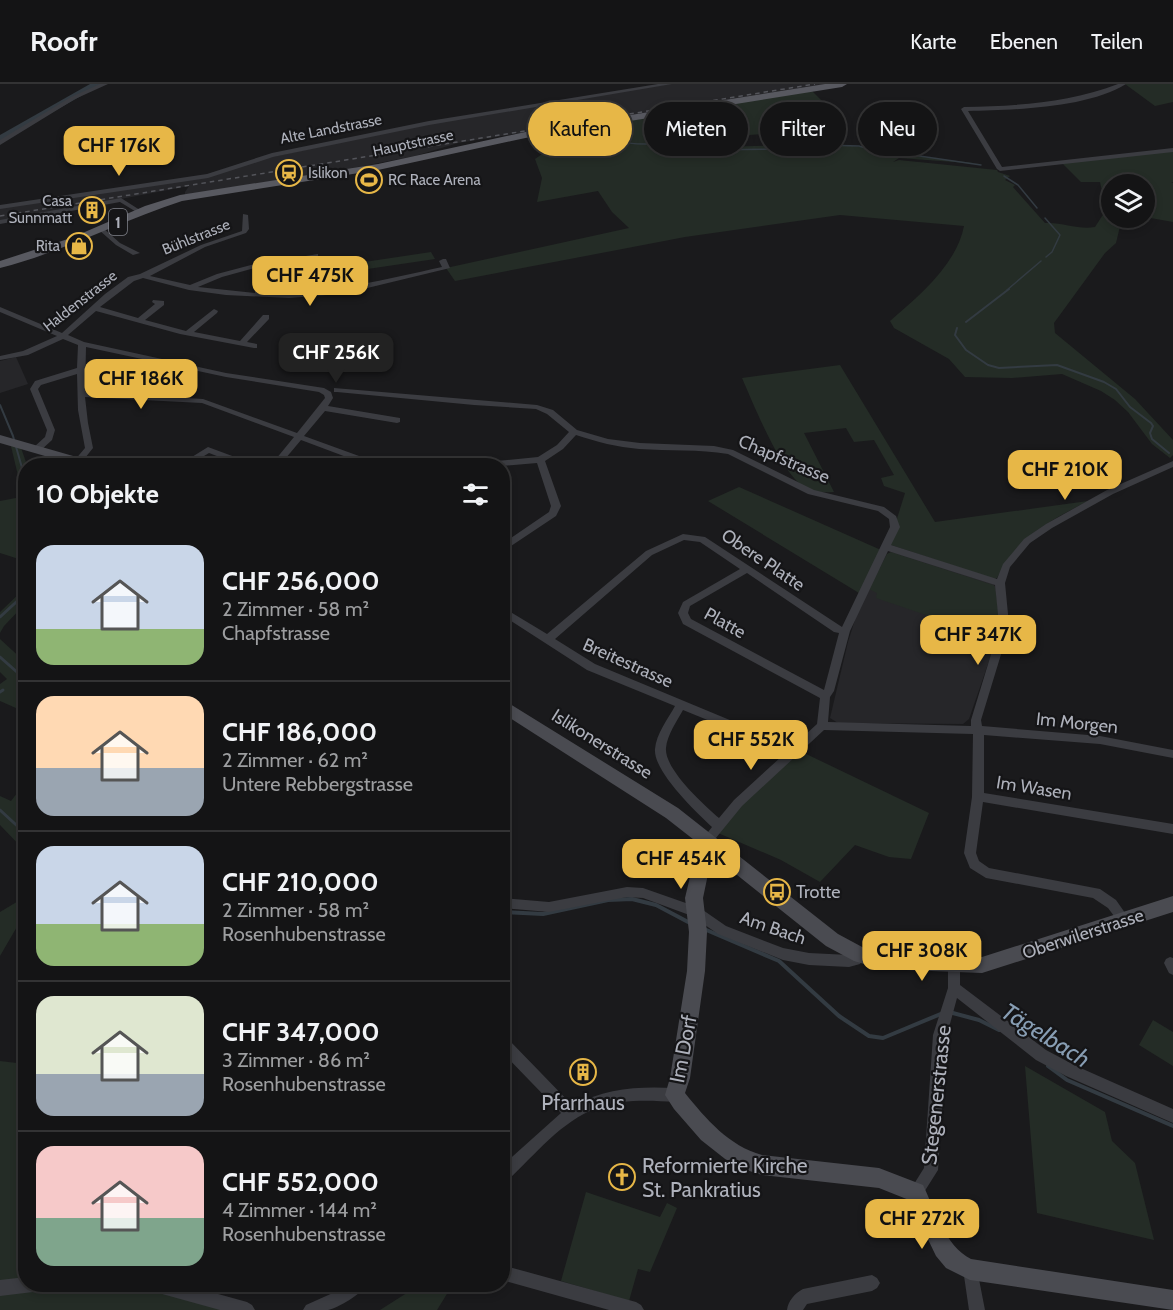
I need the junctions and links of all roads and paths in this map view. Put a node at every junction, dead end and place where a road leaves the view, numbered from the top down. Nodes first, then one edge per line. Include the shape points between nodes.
1 (105, 84) edge
2 (624, 84) edge
3 (669, 84) edge
4 (842, 84) edge
5 (1123, 84) edge
6 (629, 90) junction
7 (0, 143) edge
8 (1173, 150) edge
9 (0, 207) edge
10 (140, 212) junction
11 (245, 215) dead end
12 (0, 222) edge
13 (101, 229) junction
14 (136, 253) dead end
15 (315, 256) dead end
16 (443, 261) dead end
17 (0, 265) edge
18 (143, 276) junction
19 (296, 281) dead end
20 (189, 288) junction
21 (250, 295) junction
22 (156, 302) dead end
23 (94, 308) junction
24 (0, 309) edge
25 (214, 311) dead end
26 (266, 318) dead end
27 (140, 320) junction
28 (188, 333) junction
29 (63, 336) junction
30 (82, 344) junction
31 (241, 344) junction
32 (254, 346) dead end
33 (0, 358) edge
34 (80, 370) junction
35 (337, 390) dead end
36 (82, 394) junction
37 (323, 408) junction
38 (397, 420) dead end
39 (574, 432) junction
40 (298, 435) junction
41 (10, 442) edge
42 (37, 449) junction
43 (67, 458) edge
44 (86, 458) edge
45 (195, 458) edge
46 (229, 458) edge
47 (280, 458) edge
48 (358, 458) edge
49 (540, 460) junction
50 (510, 463) edge
51 (1173, 464) edge
52 (510, 542) edge
53 (886, 547) junction
54 (747, 569) junction
55 (1000, 583) junction
56 (510, 615) edge
57 (845, 631) junction
58 (548, 639) junction
59 (825, 696) junction
60 (681, 704) junction
61 (510, 710) edge
62 (822, 726) junction
63 (976, 730) junction
64 (764, 739) dead end
65 (1173, 754) edge
66 (978, 797) junction
67 (719, 826) junction
68 (1173, 829) edge
69 (707, 841) junction
70 (510, 904) edge
71 (1173, 904) edge
72 (1124, 920) junction
73 (697, 922) junction
74 (860, 955) junction
75 (954, 966) junction
76 (954, 988) junction
77 (510, 1050) edge
78 (675, 1095) junction
79 (571, 1114) junction
80 (1173, 1116) edge
81 (510, 1169) edge
82 (916, 1192) junction
83 (970, 1269) junction
84 (510, 1274) edge
85 (872, 1283) dead end
86 (18, 1286) edge
87 (0, 1288) edge
88 (183, 1292) edge
89 (348, 1292) edge
90 (1173, 1300) edge
91 (247, 1310) edge
92 (310, 1310) edge
93 (634, 1310) edge
94 (795, 1310) edge
95 (977, 1310) edge

1 - 7 street via 63,104
2 - 6 street
3 - 6 street, Alte Landstrasse
4 - 10 main road, Hauptstrasse / 1 via 180,198
5 - 8 street via 1085,98 1021,107 964,109 1000,169
6 - 9 street, Alte Landstrasse via 303,148 207,176
10 - 12 street via 121,200
10 - 13 main road, Hauptstrasse / 1
11 - 18 street, Bühlstrasse via 244,232 175,258
13 - 14 street via 117,244
13 - 17 main road, Hauptstrasse / 1
15 - 20 street via 252,265
16 - 21 street via 446,268 343,289
18 - 20 street
18 - 23 street, Haldenstrasse via 124,283
19 - 21 street
20 - 21 street
22 - 27 street via 161,303
23 - 27 street
23 - 29 street, Haldenstrasse
24 - 29 street
25 - 28 street
26 - 31 street
27 - 28 street
28 - 31 street
29 - 30 street
29 - 33 street, Haldenstrasse via 25,353
30 - 34 street
30 - 37 street via 226,375 321,390 329,398
31 - 32 street
34 - 36 street
34 - 42 street via 38,383 34,389 51,430 49,438
35 - 39 street, Chapfstrasse via 537,407 550,412
36 - 40 street via 203,401
36 - 44 street via 89,448
37 - 38 street
37 - 40 street
39 - 49 street
39 - 53 street, Chapfstrasse via 607,442 730,453 810,492 888,513 895,527
40 - 47 street
40 - 48 street
41 - 42 street
42 - 43 street
45 - 46 street via 208,450
49 - 50 street
49 - 52 street via 556,506 553,514
51 - 55 street via 1110,492 1049,526 1015,555
53 - 55 street
53 - 57 street, Chapfstrasse
54 - 57 street, Obere Platte
54 - 58 street, Obere Platte via 702,539 682,537 649,553
54 - 59 street, Platte via 686,604 683,613 687,621
55 - 63 street via 1001,638
56 - 58 street, Breitestrasse
57 - 59 street, Chapfstrasse
58 - 60 street, Breitestrasse via 591,667
59 - 62 street, Chapfstrasse
60 - 64 street, Breitestrasse
60 - 67 street, Breitestrasse via 660,747 660,756 693,801
61 - 69 street, Islikonerstrasse via 645,794
62 - 63 street, Im Morgen
62 - 67 street via 738,803
63 - 65 street, Im Morgen via 1100,740
63 - 66 street via 980,740
66 - 68 street, Im Wasen
66 - 72 street, Im Wasen via 970,853 974,864 986,873 1096,892
67 - 69 street
69 - 73 street, Im Dorf via 694,898
69 - 74 street, Oberwilerstrasse via 832,940
70 - 73 street, Am Bach via 549,907 627,892 654,896
71 - 72 street, Oberwilerstrasse
72 - 75 street, Oberwilerstrasse via 994,963
73 - 74 street, Am Bach via 783,954 849,961
73 - 78 street, Im Dorf via 696,971
74 - 75 street, Oberwilerstrasse via 892,962
75 - 76 street, Stegenerstrasse
76 - 80 street via 1041,1055
76 - 82 street, Stegenerstrasse via 940,1035 931,1170
77 - 79 street
78 - 79 street via 639,1094 604,1099
78 - 82 street, Im Dorf via 731,1154 745,1160 879,1178
79 - 81 street
82 - 83 street via 943,1249 953,1261
83 - 90 street
83 - 95 street
84 - 93 street
85 - 94 street via 803,1298
86 - 87 street
88 - 91 street
89 - 92 street

